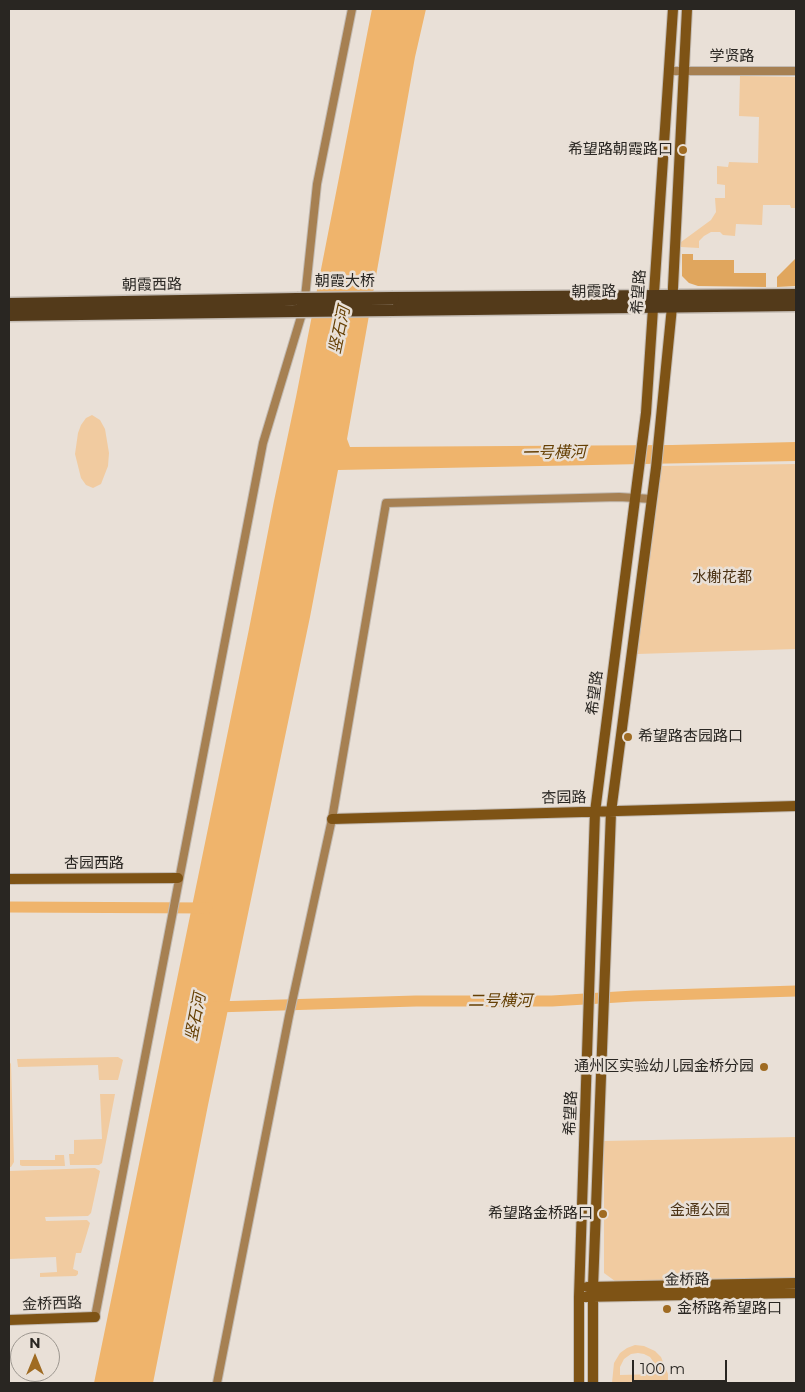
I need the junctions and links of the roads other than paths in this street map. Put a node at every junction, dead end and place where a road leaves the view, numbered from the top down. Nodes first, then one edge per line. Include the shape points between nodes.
1 (352, 9) edge
2 (673, 9) edge
3 (688, 9) edge
4 (668, 71) junction
5 (683, 71) junction
6 (796, 71) edge
7 (796, 295) edge
8 (653, 302) junction
9 (672, 302) junction
10 (9, 304) edge
11 (392, 304) joint
12 (296, 305) junction
13 (796, 305) edge
14 (9, 315) edge
15 (634, 497) junction
16 (652, 499) junction
17 (796, 806) edge
18 (595, 812) junction
19 (611, 812) junction
20 (332, 819) junction
21 (178, 878) junction
22 (9, 879) edge
23 (796, 1283) edge
24 (580, 1292) junction
25 (594, 1292) junction
26 (796, 1293) edge
27 (96, 1318) joint
28 (9, 1320) edge
29 (217, 1383) edge
30 (579, 1383) edge
31 (593, 1383) edge

1 - 21 street via 317,184 304,307 263,443
2 - 4 main road, 希望路
3 - 5 main road, 希望路
4 - 5 street, 学贤路
4 - 8 main road, 希望路
5 - 6 street, 学贤路
5 - 9 main road, 希望路
7 - 9 main road, 朝霞路
8 - 9 main road, 朝霞路
8 - 11 main road, 朝霞路
8 - 15 main road, 希望路 via 646,413
9 - 13 main road, 朝霞路
9 - 16 main road, 希望路
10 - 12 main road, 朝霞西路
11 - 12 main road, 朝霞大桥, bridge
12 - 14 main road, 朝霞西路
15 - 16 street
15 - 18 main road, 希望路
15 - 20 street via 386,503
16 - 19 main road, 希望路
17 - 19 main road, 杏园路
18 - 19 main road, 杏园路
18 - 20 main road, 杏园路
18 - 24 main road, 希望路
19 - 25 main road, 希望路
20 - 29 street via 289,1016
21 - 22 main road, 杏园西路
21 - 27 street
23 - 25 main road, 金桥路
24 - 25 main road, 金桥路
24 - 30 main road, 希望路
25 - 26 main road, 金桥路
25 - 31 main road, 希望路
27 - 28 main road, 金桥西路

